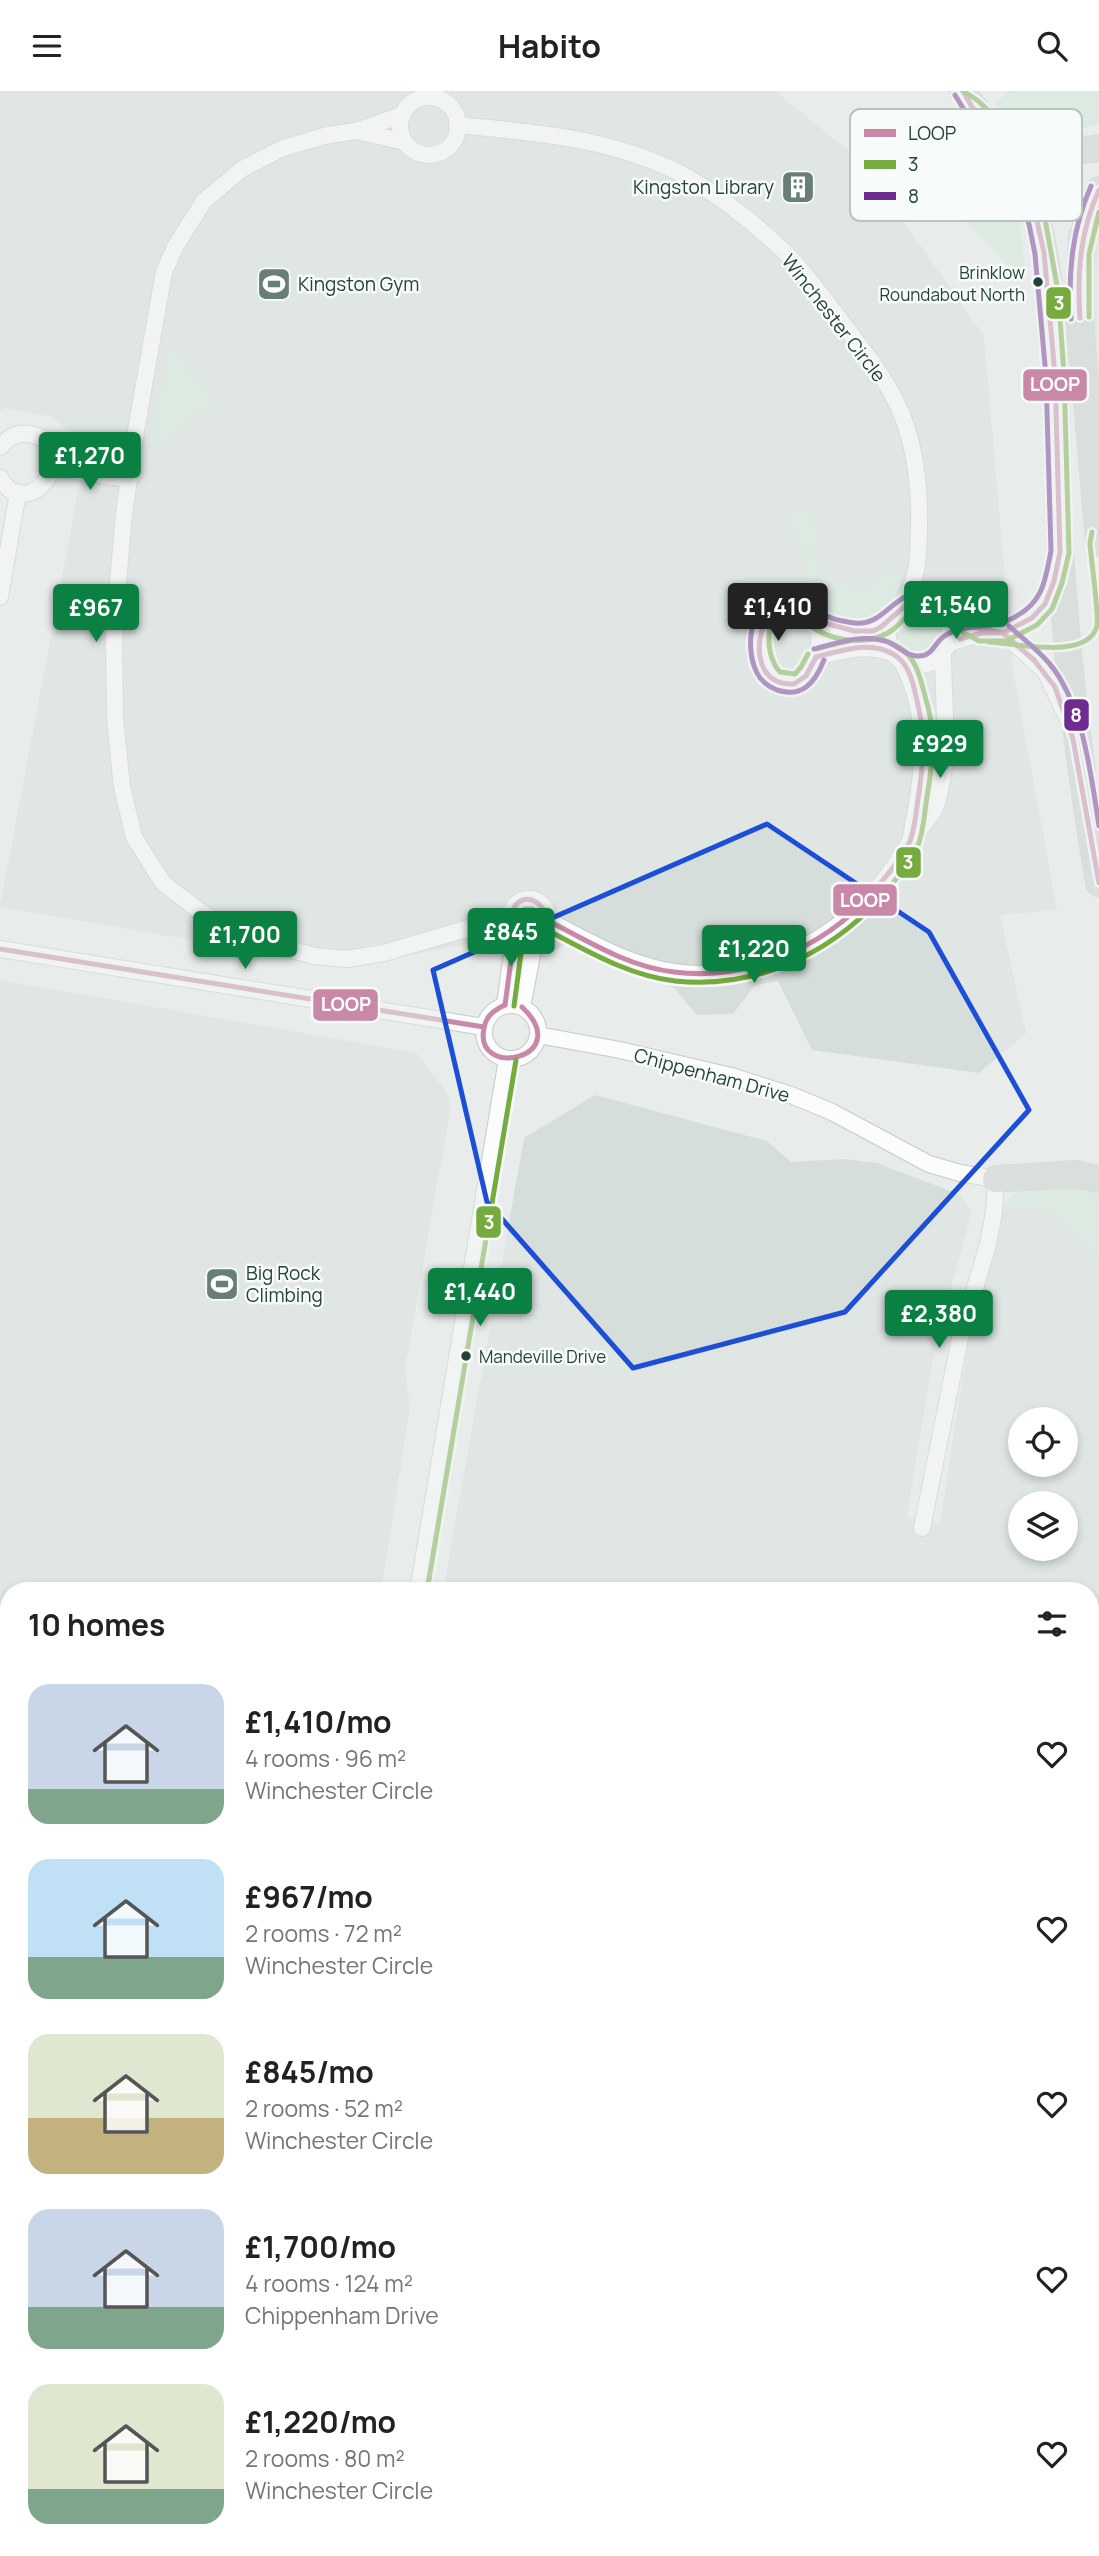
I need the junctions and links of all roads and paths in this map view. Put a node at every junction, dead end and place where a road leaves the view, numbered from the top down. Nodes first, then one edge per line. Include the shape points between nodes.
1 (946, 91) edge
2 (434, 94) edge
3 (968, 99) edge
4 (402, 115) junction
5 (457, 125) junction
6 (356, 131) junction
7 (405, 142) junction
8 (1099, 191) edge
9 (1037, 221) edge
10 (0, 447) edge
11 (54, 468) junction
12 (0, 478) edge
13 (129, 479) junction
14 (18, 492) junction
15 (1099, 543) edge
16 (1060, 552) junction
17 (918, 569) junction
18 (0, 597) edge
19 (900, 608) junction
20 (939, 610) junction
21 (818, 621) junction
22 (889, 621) junction
23 (982, 633) junction
24 (1003, 633) junction
25 (946, 648) junction
26 (816, 657) junction
27 (898, 657) junction
28 (1081, 778) junction
29 (911, 840) junction
30 (1099, 883) edge
31 (547, 920) junction
32 (513, 923) junction
33 (536, 935) junction
34 (0, 949) edge
35 (505, 1006) junction
36 (522, 1007) junction
37 (484, 1027) junction
38 (538, 1035) junction
39 (507, 1059) junction
40 (1099, 1161) edge
41 (1087, 1176) edge
42 (996, 1179) junction
43 (922, 1528) dead end
44 (420, 1582) edge

1 - 3 highway
2 - 4 street via 414,101
2 - 5 street via 456,115
4 - 6 street
4 - 7 street
5 - 7 street via 452,142 438,153 419,153
5 - 17 street, Winchester Circle via 552,134 668,167 706,188 784,252 882,375 904,422 918,473
6 - 7 street
6 - 13 street via 283,148 242,169 204,201 164,272
8 - 15 highway via 1082,237 1078,295
9 - 16 highway via 1055,375
10 - 11 street via 17,435 35,435 47,444
11 - 13 street
11 - 14 street via 37,490
12 - 14 street
13 - 32 street via 114,627 115,719 122,787 134,837 163,883 231,930 314,956 347,959 384,953
14 - 18 street
16 - 24 street via 1045,604 1032,618
16 - 28 highway
17 - 19 street, Winchester Circle
17 - 20 street, Winchester Circle
19 - 20 street via 916,602
19 - 22 street
20 - 23 street
20 - 25 street via 950,633
21 - 22 street via 855,632 872,631
21 - 26 street
21 - 26 street via 812,608 790,597 769,608 760,638 761,656 773,681 798,684
22 - 27 street via 887,639
23 - 24 street
23 - 25 street
24 - 28 street via 1045,670 1066,711
25 - 27 street via 928,664
25 - 29 street via 942,777 937,804
26 - 27 street via 856,647 881,649
27 - 29 street via 910,676 923,728 923,776
28 - 30 highway
29 - 31 street via 883,883 848,919 806,946 756,966 711,973 661,970
31 - 32 street via 543,905 532,899 517,903
31 - 33 street
32 - 33 street via 525,936
32 - 35 street
33 - 36 street
34 - 37 street
35 - 36 street
35 - 37 street via 491,1013
36 - 38 street via 536,1022
37 - 39 street via 490,1051
38 - 39 street via 530,1052
38 - 42 street, Chippenham Drive via 731,1076 832,1112 929,1164
39 - 44 street
40 - 41 highway
41 - 42 highway
42 - 43 street via 988,1244 960,1339

